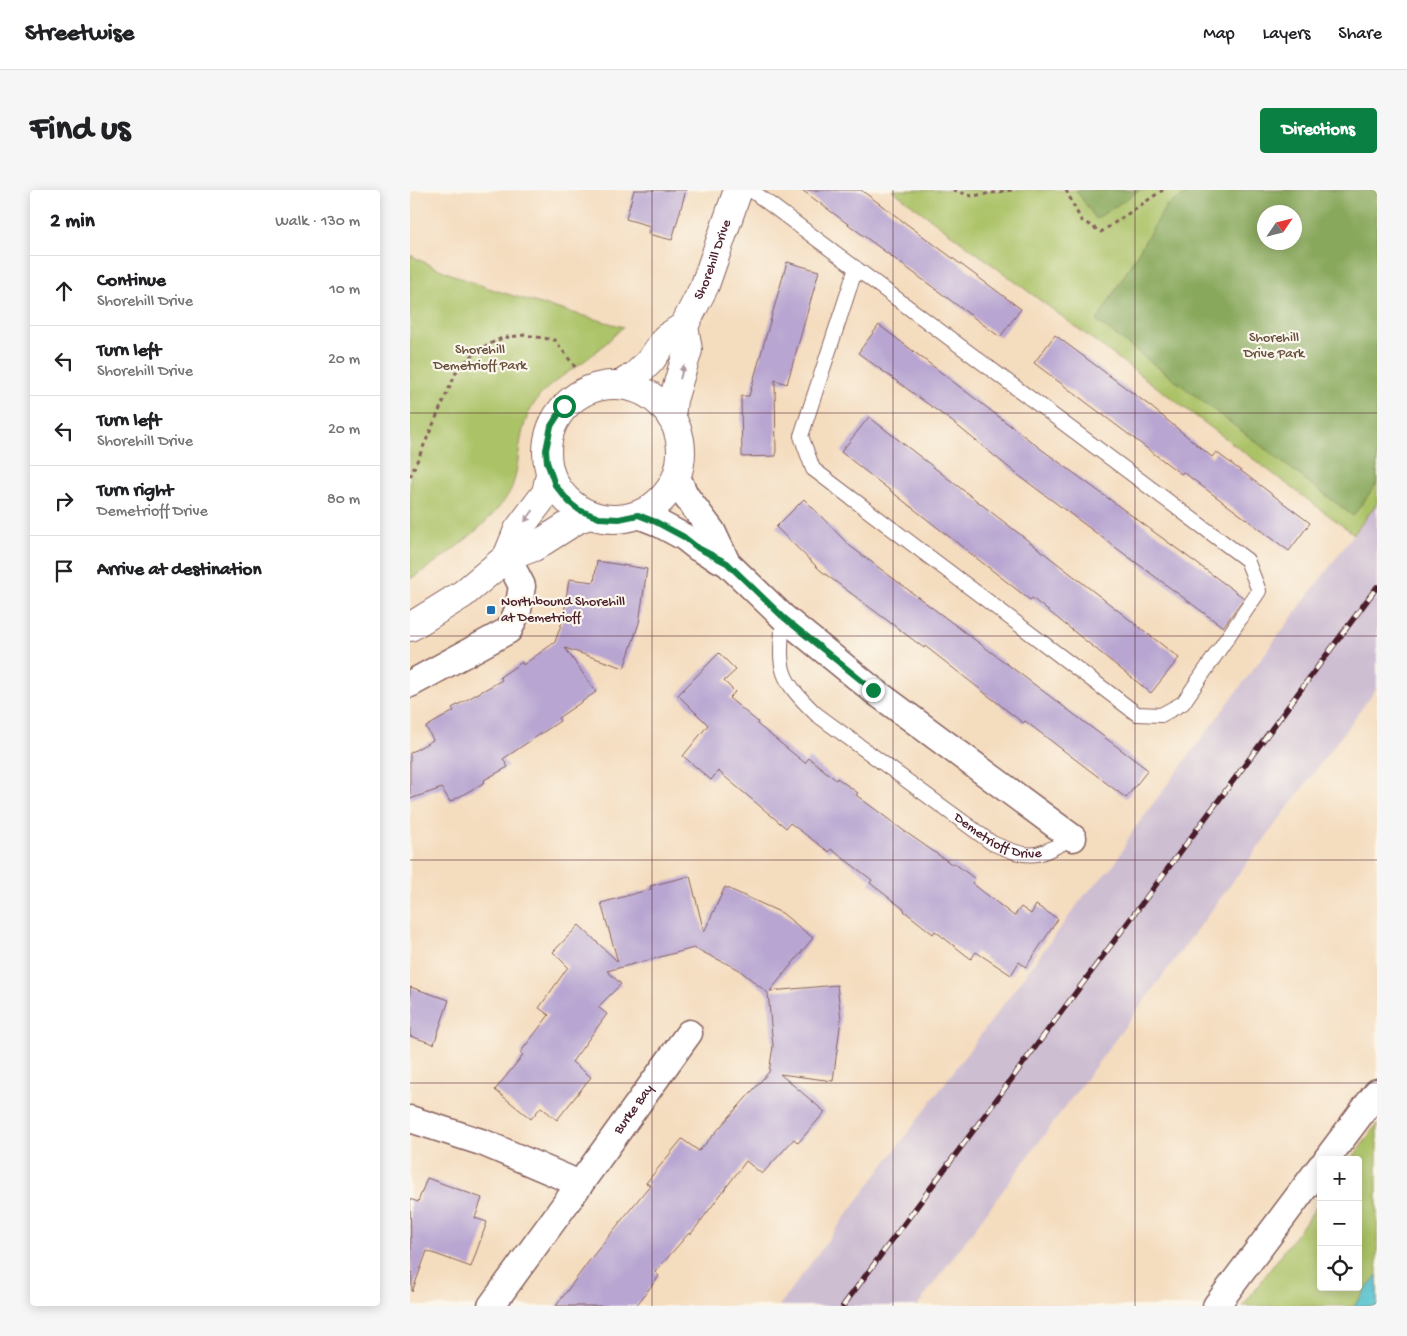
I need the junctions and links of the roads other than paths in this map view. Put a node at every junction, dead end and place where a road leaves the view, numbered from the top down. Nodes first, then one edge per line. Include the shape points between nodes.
1 (738, 190) edge
2 (751, 190) edge
3 (856, 268) junction
4 (684, 326) junction
5 (620, 385) junction
6 (671, 417) junction
7 (550, 474) junction
8 (677, 477) junction
9 (590, 515) junction
10 (638, 515) junction
11 (508, 557) junction
12 (727, 563) junction
13 (783, 617) junction
14 (410, 627) edge
15 (410, 684) edge
16 (1073, 838) joint
17 (689, 1033) dead end
18 (1377, 1092) edge
19 (410, 1119) edge
20 (1329, 1156) edge
21 (1317, 1171) edge
22 (580, 1184) junction
23 (491, 1306) edge
24 (1216, 1306) edge

1 - 4 street, Shorehill Drive via 705,285
2 - 3 lane
3 - 3 lane via 1247,560 1259,591 1183,703 1161,715 1137,714 813,470 801,436
4 - 5 street, Shorehill Drive via 666,338 636,375
6 -> 4 street via 688,350
5 - 6 street, Shorehill Drive via 650,395
5 - 7 street, Shorehill Drive via 584,391 564,406 557,415 547,444
6 - 8 street, Shorehill Drive via 681,446
7 - 9 street, Shorehill Drive via 562,495 574,507
7 -> 11 street, Shorehill Drive via 546,493 518,530
8 - 10 street, Shorehill Drive via 657,504
8 - 12 street, Demetrioff Drive via 689,501 712,531
9 - 10 street, Shorehill Drive via 609,520
9 - 11 street via 578,519 534,548
10 - 12 street, Demetrioff Drive
11 - 14 street via 463,594
11 - 15 street via 522,586 518,610 509,630
12 - 13 street, Demetrioff Drive
13 - 16 street, Demetrioff Drive via 873,690
13 - 16 lane, Demetrioff Drive via 780,659 783,673 792,691 816,714 992,843 1020,856 1038,856
17 - 22 street, Burke Bay
18 - 20 street
19 - 22 street via 484,1143
21 - 24 street
22 - 23 street, Burke Bay

